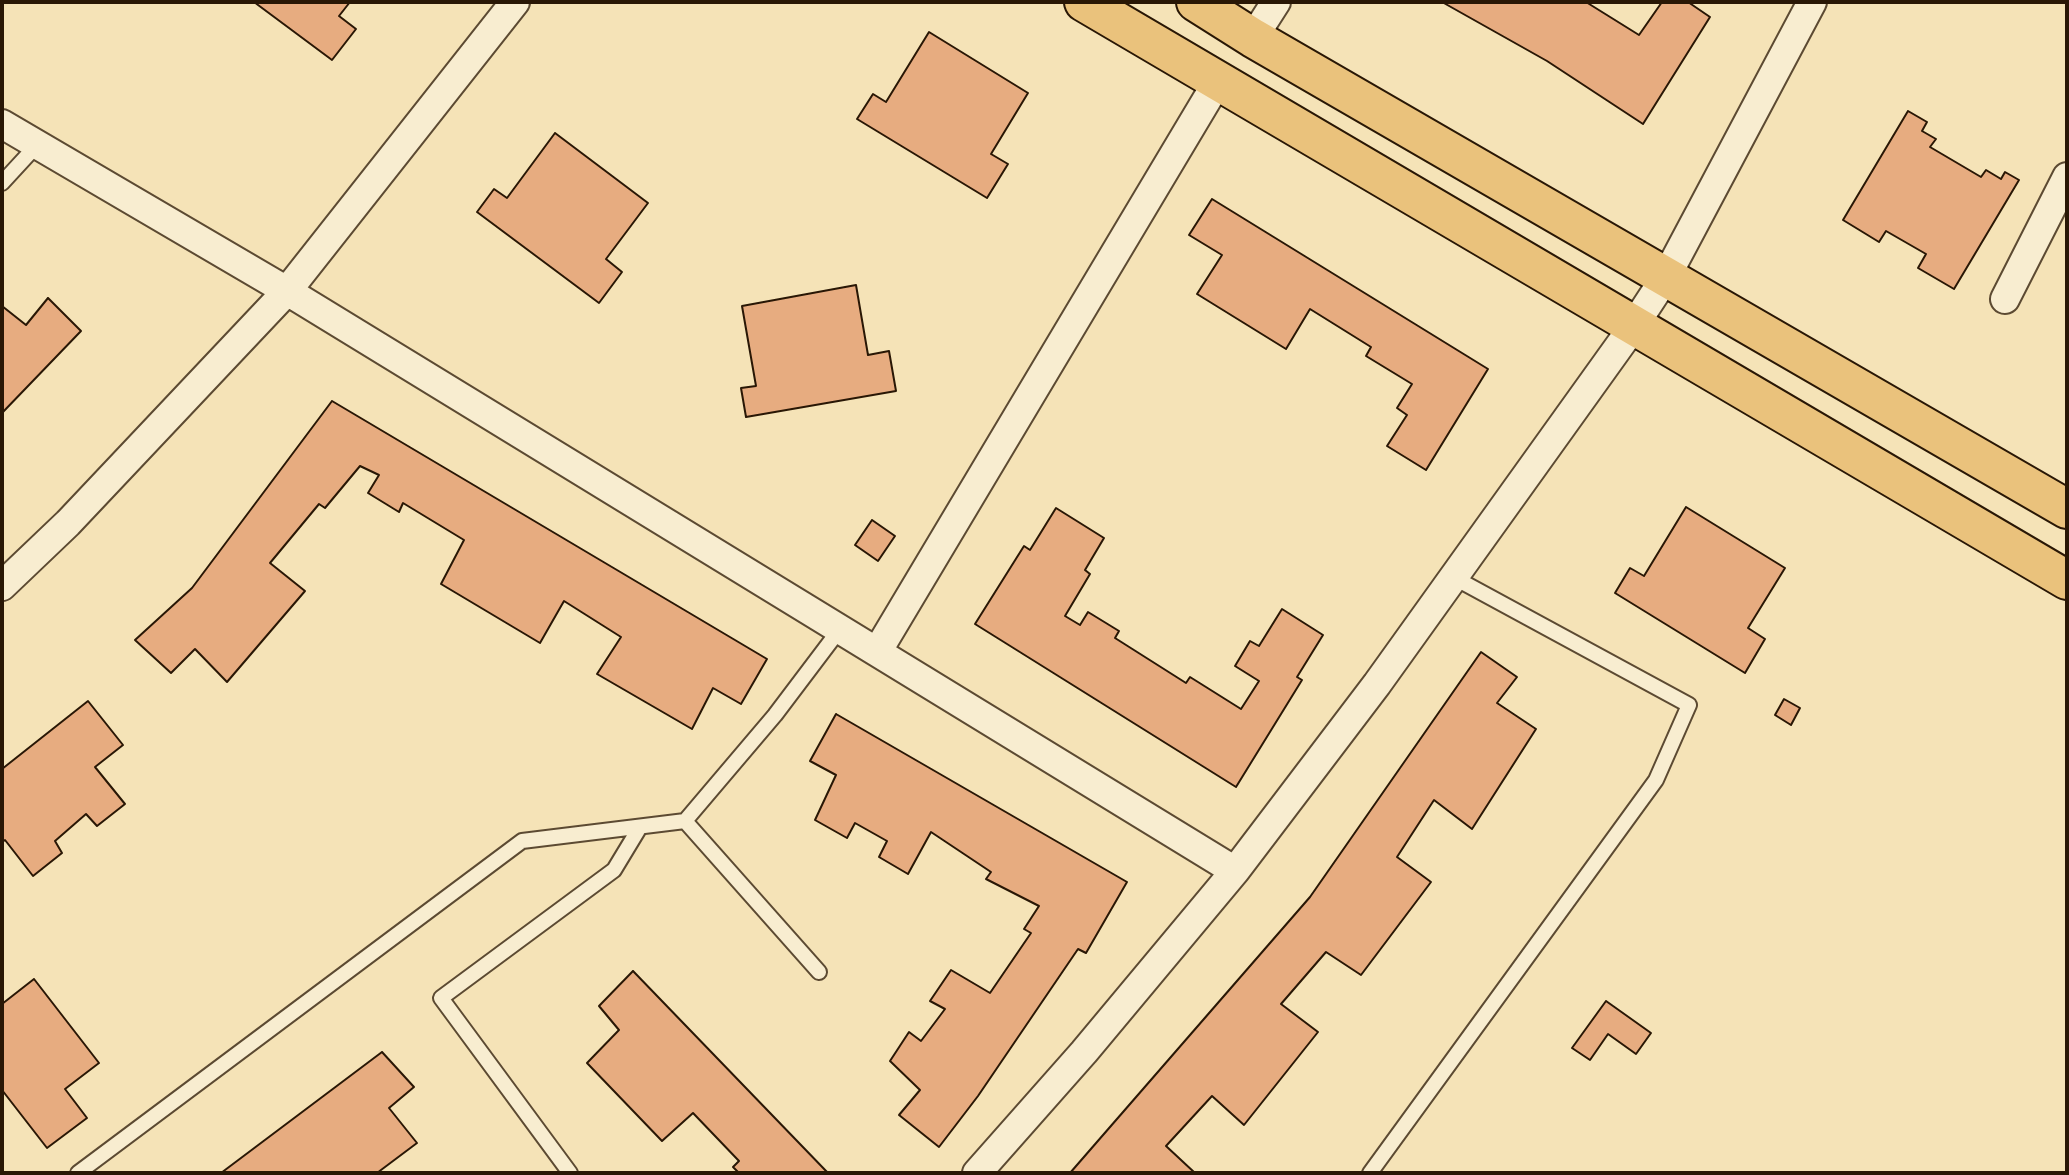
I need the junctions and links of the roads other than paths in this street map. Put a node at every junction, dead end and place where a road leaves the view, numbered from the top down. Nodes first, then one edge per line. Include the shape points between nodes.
1 (515, 2) edge
2 (1084, 2) edge
3 (1196, 2) edge
4 (1276, 2) edge
5 (1812, 2) edge
6 (1254, 38) junction
7 (1218, 81) junction
8 (2, 124) edge
9 (37, 145) junction
10 (2067, 177) edge
11 (2, 183) edge
12 (1667, 275) junction
13 (287, 291) junction
14 (2005, 299) dead end
15 (1633, 327) junction
16 (2067, 509) edge
17 (1453, 578) junction
18 (2067, 580) edge
19 (2, 586) edge
20 (840, 629) junction
21 (877, 652) junction
22 (685, 821) junction
23 (640, 827) junction
24 (1235, 871) junction
25 (819, 972) dead end
26 (570, 1172) edge
27 (78, 1173) edge
28 (977, 1173) edge
29 (1370, 1173) edge

1 - 13 street
2 - 7 main road
3 - 6 main road
4 - 6 street
5 - 12 street
6 - 12 main road
7 - 15 main road
7 - 21 street
8 - 9 street
9 - 11 lane
9 - 13 street
10 - 14 street
12 - 15 street
12 - 16 main road
13 - 19 street via 68,523
13 - 20 street
15 - 17 street
15 - 18 main road
17 - 24 street
17 - 29 lane via 1689,705 1656,780
20 - 21 street
20 - 22 lane
21 - 24 street
22 - 23 lane
22 - 25 lane
23 - 26 lane via 614,870 441,998
23 - 27 lane via 522,841
24 - 28 street

